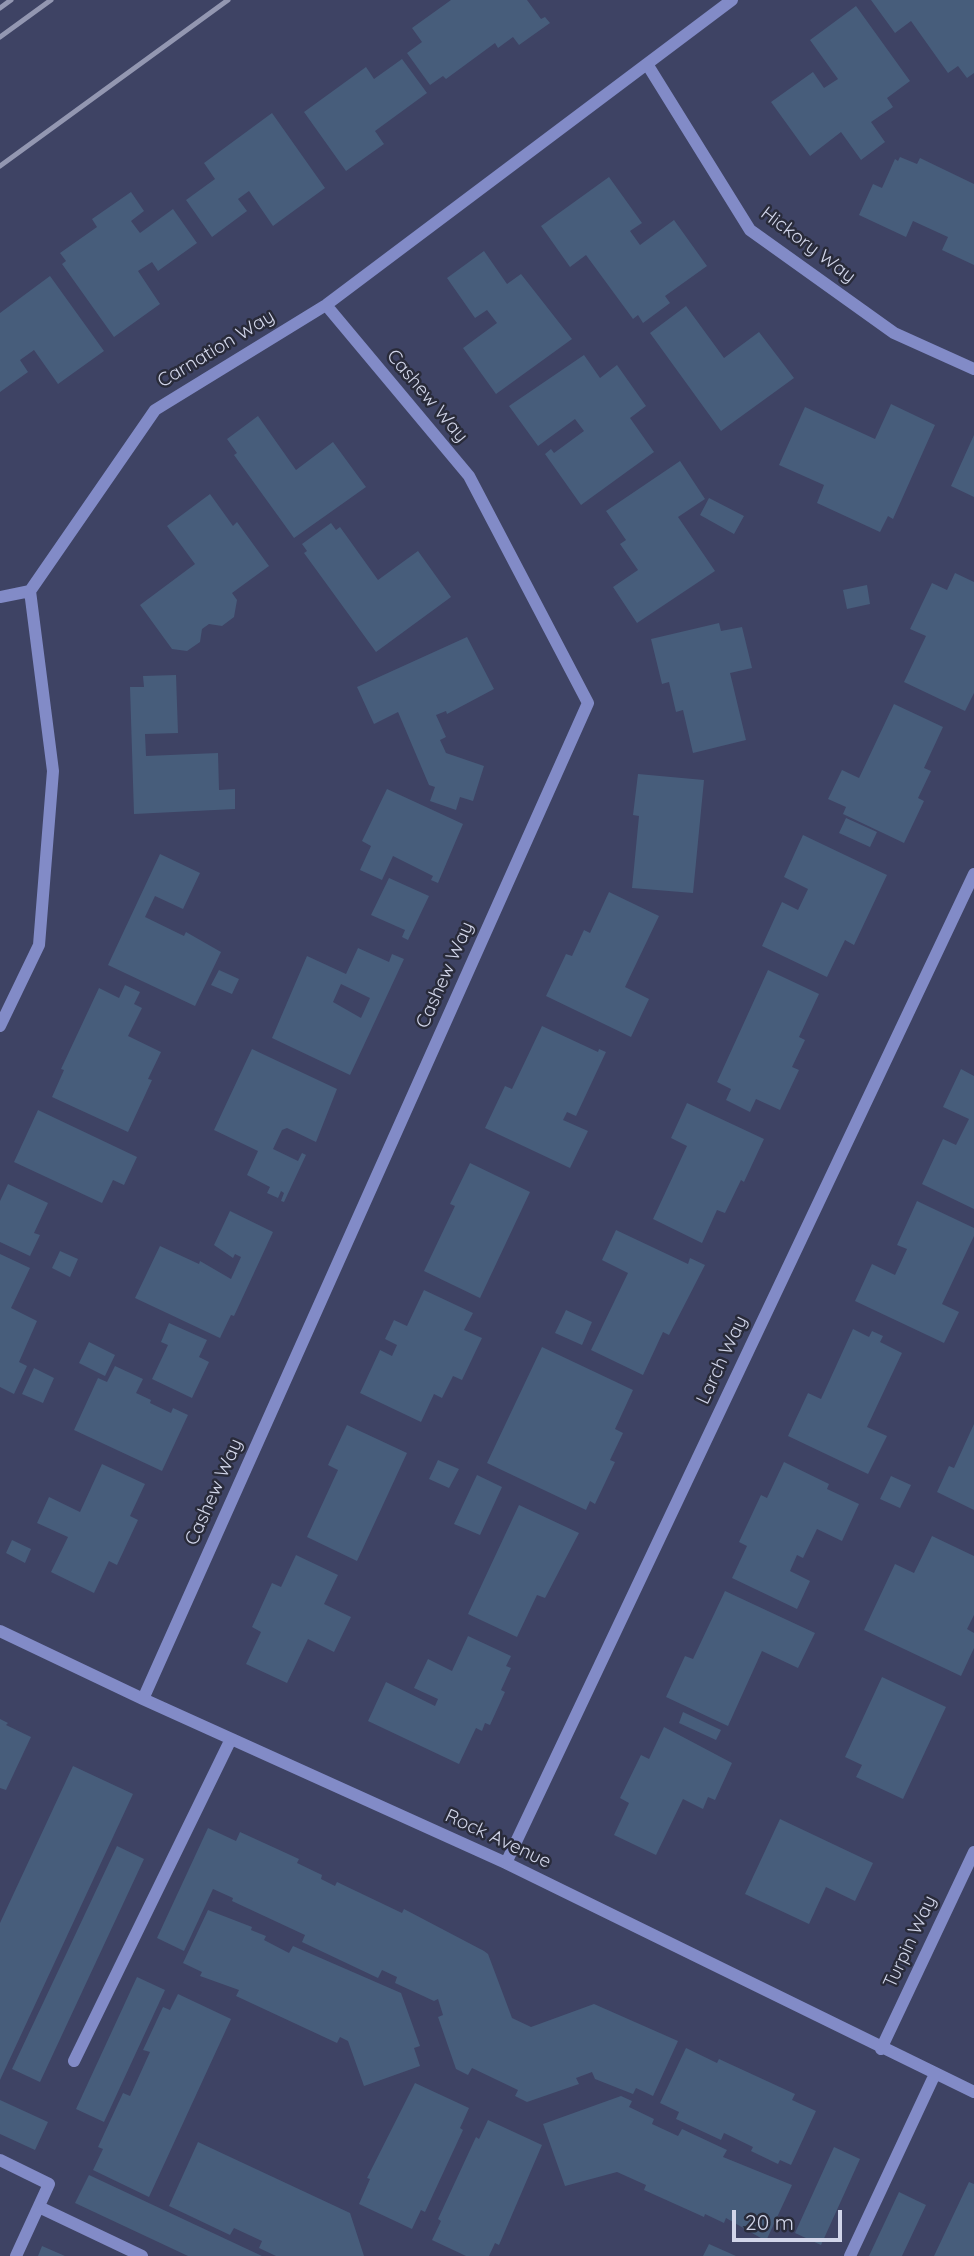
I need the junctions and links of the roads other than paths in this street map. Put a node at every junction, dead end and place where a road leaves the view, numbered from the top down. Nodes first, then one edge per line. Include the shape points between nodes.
1 (732, 0) edge
2 (647, 64) junction
3 (327, 305) junction
4 (974, 369) edge
5 (30, 592) junction
6 (0, 597) edge
7 (974, 874) edge
8 (0, 1026) edge
9 (0, 1631) edge
10 (143, 1699) junction
11 (231, 1739) junction
12 (974, 1852) edge
13 (506, 1863) junction
14 (881, 2049) junction
15 (74, 2061) dead end
16 (935, 2074) junction
17 (974, 2092) edge
18 (0, 2160) edge
19 (39, 2207) junction
20 (16, 2256) edge
21 (142, 2256) edge
22 (850, 2256) edge

1 - 2 street, Carnation Way
2 - 3 street, Carnation Way
2 - 4 street, Hickory Way via 750,230 894,333
3 - 5 street, Carnation Way via 155,410
3 - 10 street, Cashew Way via 469,476 588,703
5 - 6 street
5 - 8 street via 53,771 39,944
7 - 13 street, Larch Way
9 - 10 street, Rock Avenue
10 - 11 street, Rock Avenue
11 - 13 street, Rock Avenue
11 - 15 street
12 - 14 street, Turpin Way
13 - 14 street, Rock Avenue
14 - 16 street, Rock Avenue
16 - 17 street, Rock Avenue
16 - 22 street
18 - 19 street via 49,2184
19 - 20 street
19 - 21 street

